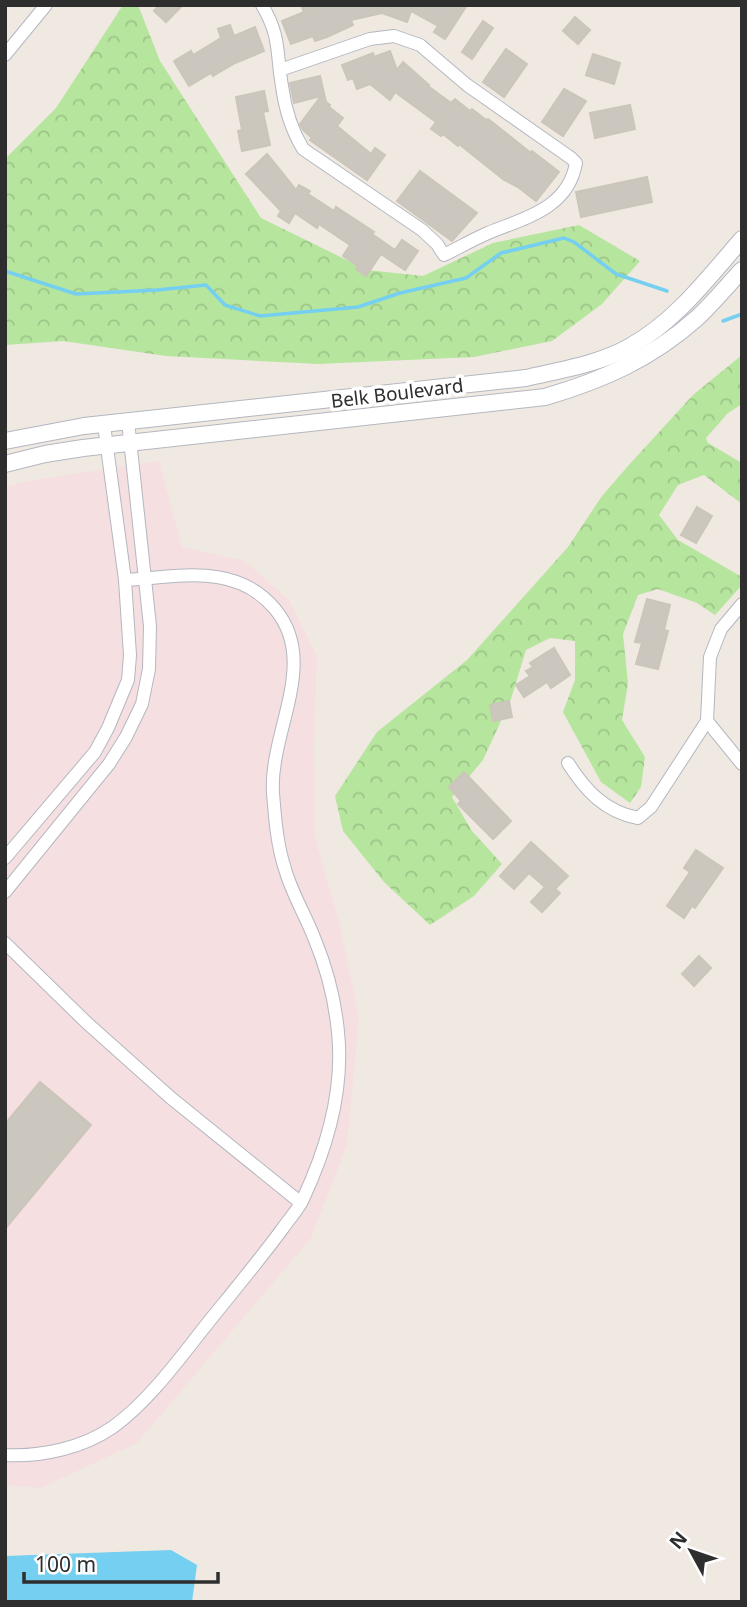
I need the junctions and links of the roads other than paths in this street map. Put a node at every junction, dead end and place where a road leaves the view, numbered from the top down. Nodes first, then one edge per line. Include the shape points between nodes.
1 (46, 5) edge
2 (262, 5) edge
3 (5, 55) edge
4 (280, 71) junction
5 (742, 239) edge
6 (742, 270) edge
7 (128, 421) junction
8 (104, 425) junction
9 (5, 441) edge
10 (130, 443) junction
11 (107, 446) junction
12 (5, 464) edge
13 (146, 579) junction
14 (125, 580) junction
15 (742, 604) edge
16 (707, 721) junction
17 (568, 763) dead end
18 (742, 764) edge
19 (5, 858) edge
20 (5, 892) edge
21 (5, 943) edge
22 (301, 1203) junction
23 (5, 1455) edge

1 - 3 street
2 - 4 street via 278,41
4 - 4 street via 290,123 303,149 422,230 444,255 540,213 563,195 574,175 576,163 564,151 467,85 420,44 394,36 370,39
5 - 7 street, Belk Boulevard via 668,319 628,347 578,366 513,379
6 - 10 street, Belk Boulevard via 670,340 628,367 545,397
7 - 8 street, Belk Boulevard
7 - 10 street
8 - 9 street, Belk Boulevard
8 - 11 street
10 - 11 street, Belk Boulevard
10 - 13 street
11 - 12 street, Belk Boulevard
11 - 14 street
13 - 14 street
13 - 20 street via 149,669 142,704 109,764
13 - 22 street via 219,576 253,589 278,613 291,642 295,668 278,739 273,788 276,822 284,867 321,956 338,1034 332,1117
14 - 19 street via 128,680 108,728 96,752
15 - 16 street via 721,629 710,657
16 - 17 street via 638,818 618,814 583,786
16 - 18 street
21 - 22 street via 171,1098
22 - 23 street via 141,1403 89,1440 56,1451

